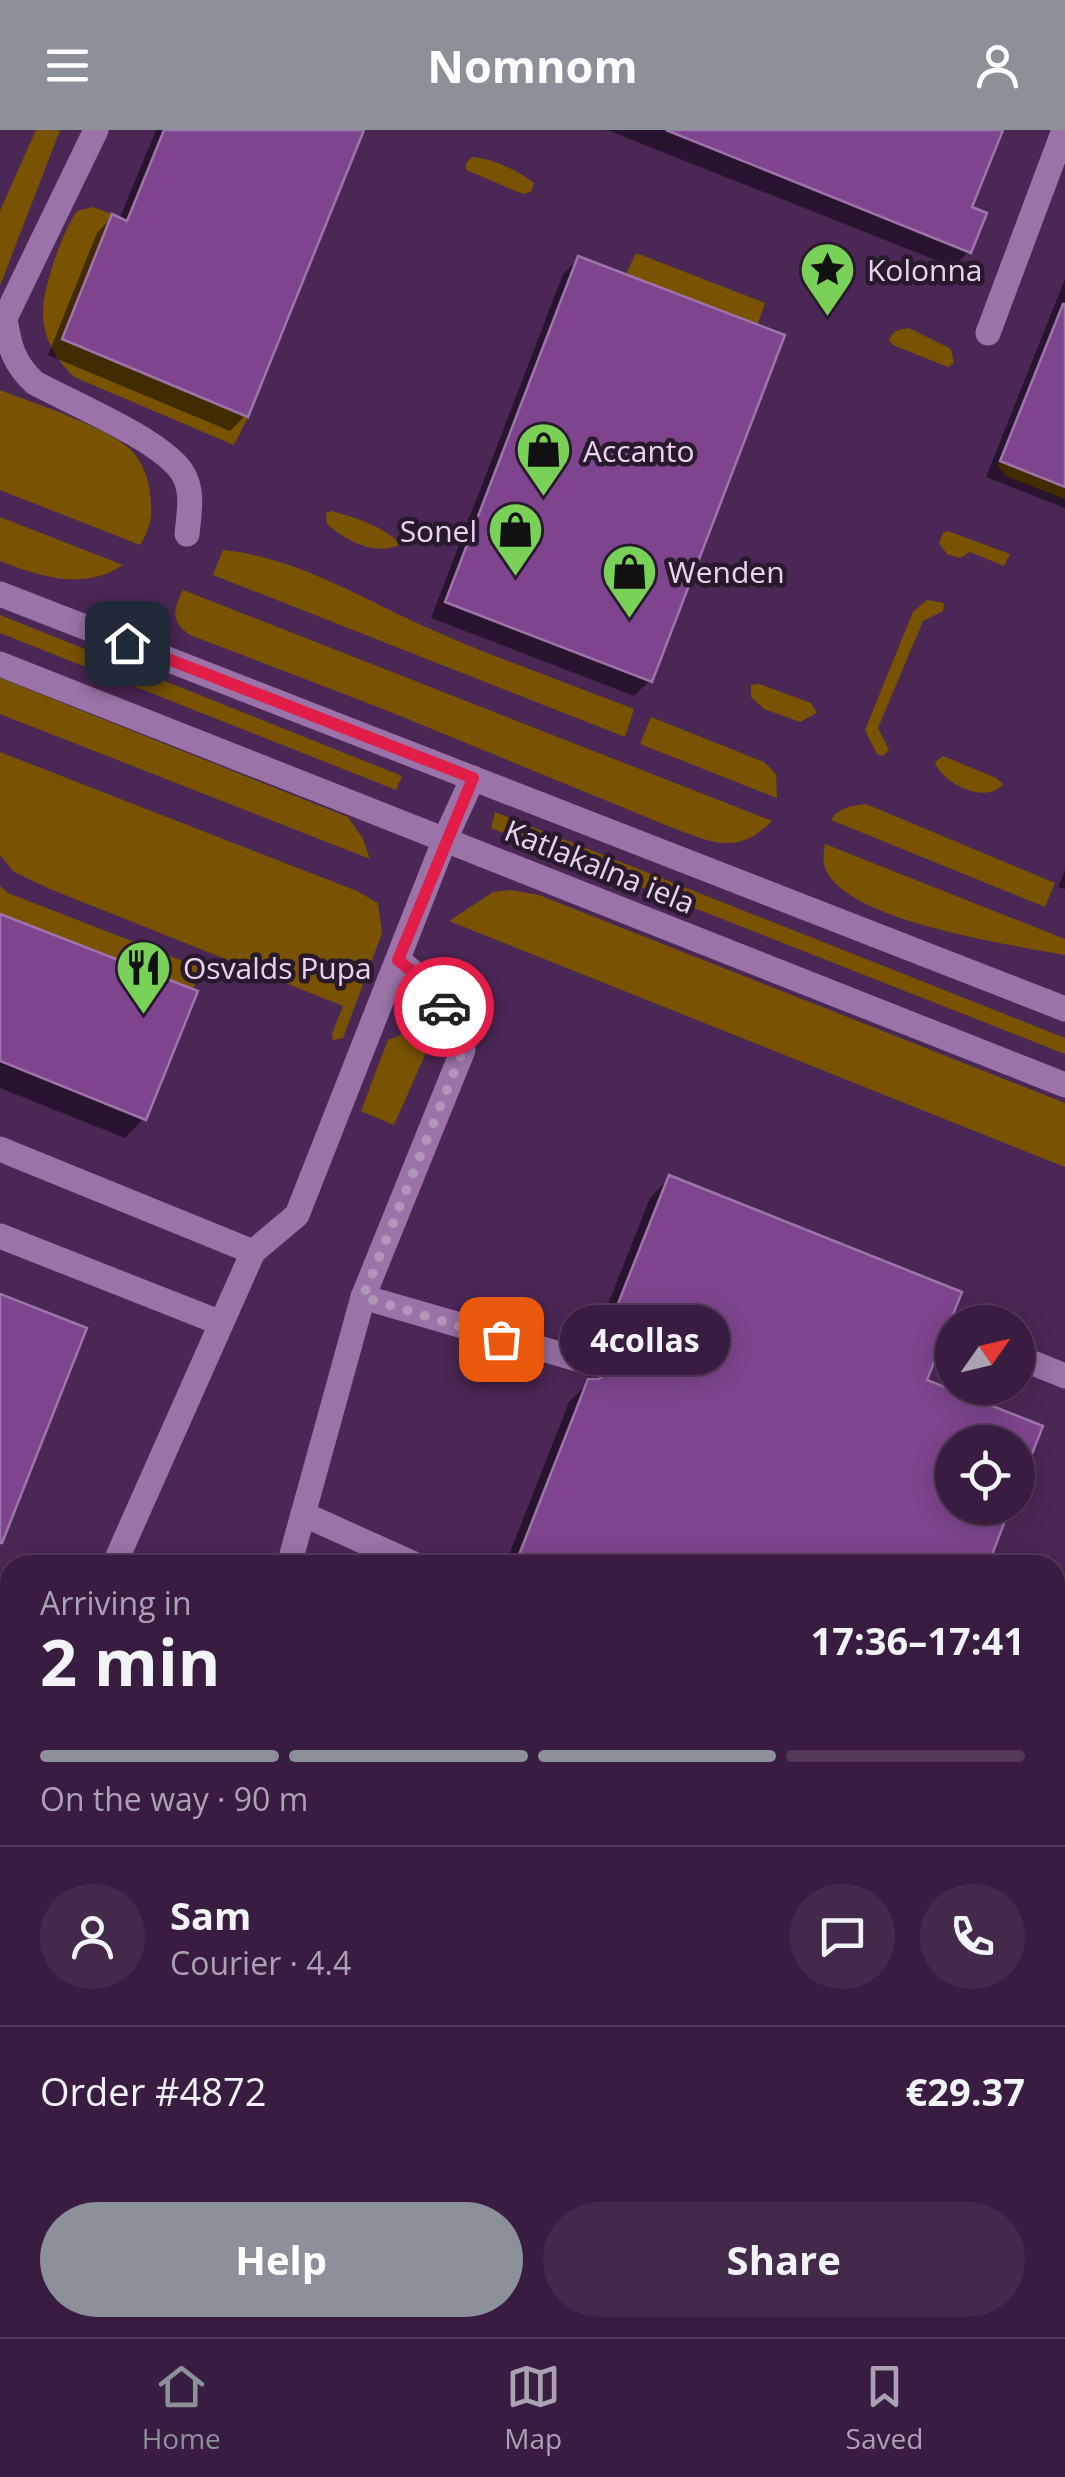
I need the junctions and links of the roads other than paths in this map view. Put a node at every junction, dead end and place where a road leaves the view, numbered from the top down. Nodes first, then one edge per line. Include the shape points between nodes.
1 (96, 130) edge
2 (1064, 130) edge
3 (988, 333) dead end
4 (187, 534) dead end
5 (0, 594) edge
6 (0, 664) edge
7 (473, 778) junction
8 (445, 840) junction
9 (398, 960) junction
10 (1065, 1009) edge
11 (1065, 1085) edge
12 (0, 1149) edge
13 (0, 1236) edge
14 (253, 1252) junction
15 (363, 1297) junction
16 (221, 1323) junction
17 (594, 1364) dead end
18 (1035, 1364) edge
19 (1065, 1376) edge
20 (303, 1514) junction
21 (118, 1555) edge
22 (292, 1555) edge
23 (394, 1555) edge

1 - 4 street via 6,318 9,348 34,383 165,452 185,475 191,502
2 - 3 street
5 - 7 street, Katlakalna iela
6 - 8 street, Katlakalna iela
7 - 8 street
7 - 10 street, Katlakalna iela
8 - 9 street
8 - 11 street, Katlakalna iela
9 - 14 street via 297,1215
9 - 15 street via 438,993 463,1050
12 - 14 street
13 - 16 street
14 - 16 street
15 - 17 street
15 - 20 street
16 - 21 street
18 - 19 street
20 - 22 street
20 - 23 street

